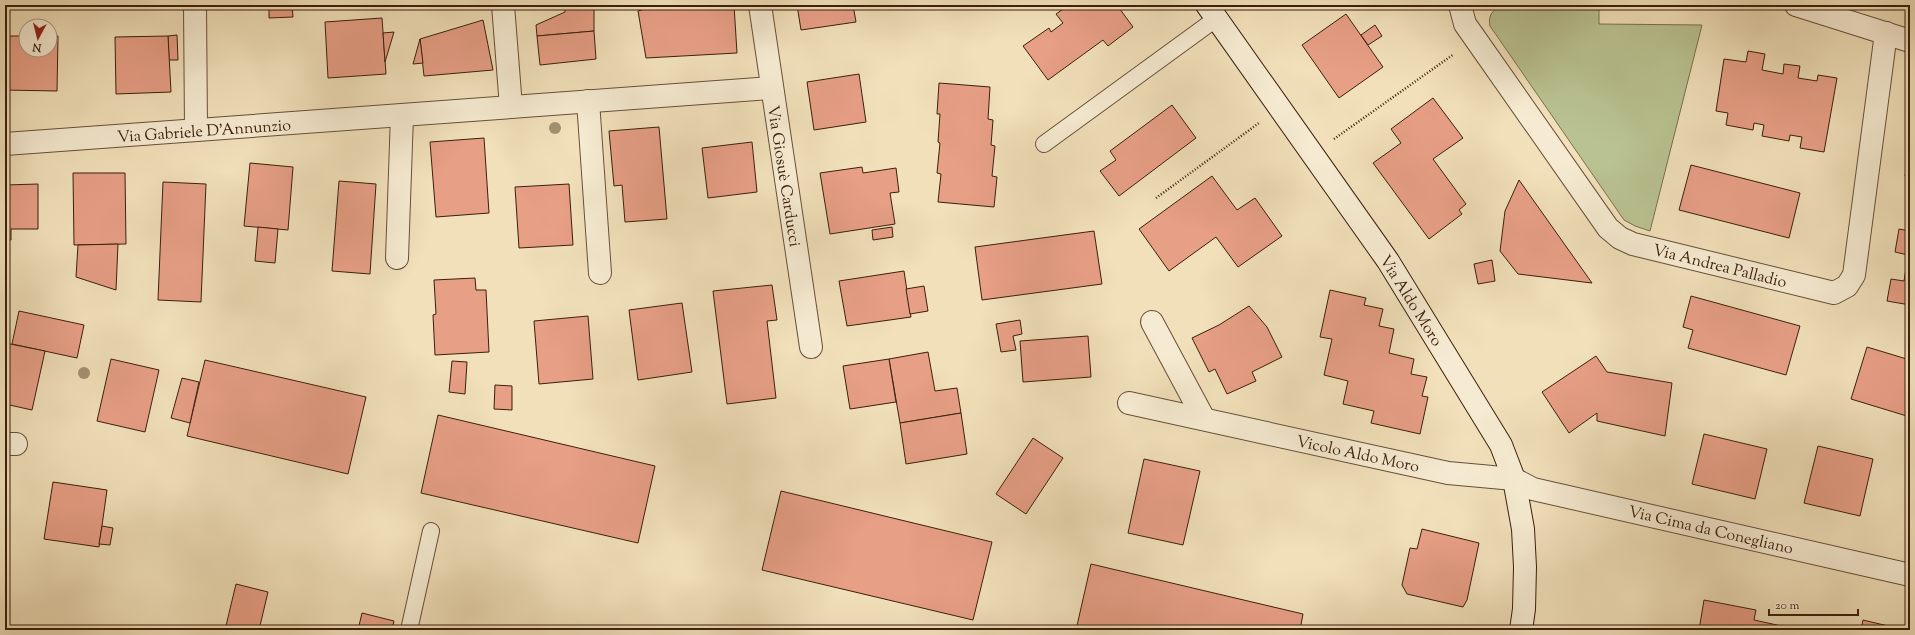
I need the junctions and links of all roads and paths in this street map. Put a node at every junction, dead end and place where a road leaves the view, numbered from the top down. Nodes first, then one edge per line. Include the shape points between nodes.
1 (195, 5) edge
2 (503, 5) edge
3 (760, 5) edge
4 (1460, 5) edge
5 (1796, 5) edge
6 (1212, 12) edge
7 (1886, 33) junction
8 (1476, 39) junction
9 (1910, 41) edge
10 (772, 88) junction
11 (588, 101) junction
12 (511, 107) junction
13 (402, 115) junction
14 (1262, 122) dead end
15 (196, 130) junction
16 (5, 144) edge
17 (1044, 144) dead end
18 (1330, 145) dead end
19 (1156, 198) dead end
20 (397, 258) dead end
21 (600, 273) dead end
22 (1152, 322) dead end
23 (811, 348) dead end
24 (1129, 403) dead end
25 (1204, 419) junction
26 (1514, 479) junction
27 (431, 531) dead end
28 (1910, 575) edge
29 (409, 630) edge
30 (1521, 630) edge

1 - 15 street
2 - 12 street
3 - 10 street, Via Giosuè Carducci
4 - 8 street, Via Andrea Palladio via 1465,24
5 - 7 street
6 - 17 lane
6 - 26 street, Via Aldo Moro via 1388,261 1501,445
7 - 8 street, Via Andrea Palladio via 1854,275 1847,286 1834,293 1633,244 1620,238 1608,228
7 - 9 street
8 - 18 path via 1334,139
10 - 11 street, Via Gabriele D'Annunzio
10 - 23 street, Via Giosuè Carducci
11 - 12 street, Via Gabriele D'Annunzio
11 - 21 street
12 - 13 street, Via Gabriele D'Annunzio
13 - 15 street, Via Gabriele D'Annunzio
13 - 20 street
14 - 19 path
15 - 16 street, Via Gabriele D'Annunzio
22 - 25 street
24 - 25 street, Vicolo Aldo Moro
25 - 26 street, Vicolo Aldo Moro via 1448,473
26 - 28 street, Via Cima da Conegliano via 1533,489
26 - 30 street, Via Aldo Moro via 1523,530 1525,567
27 - 29 lane

